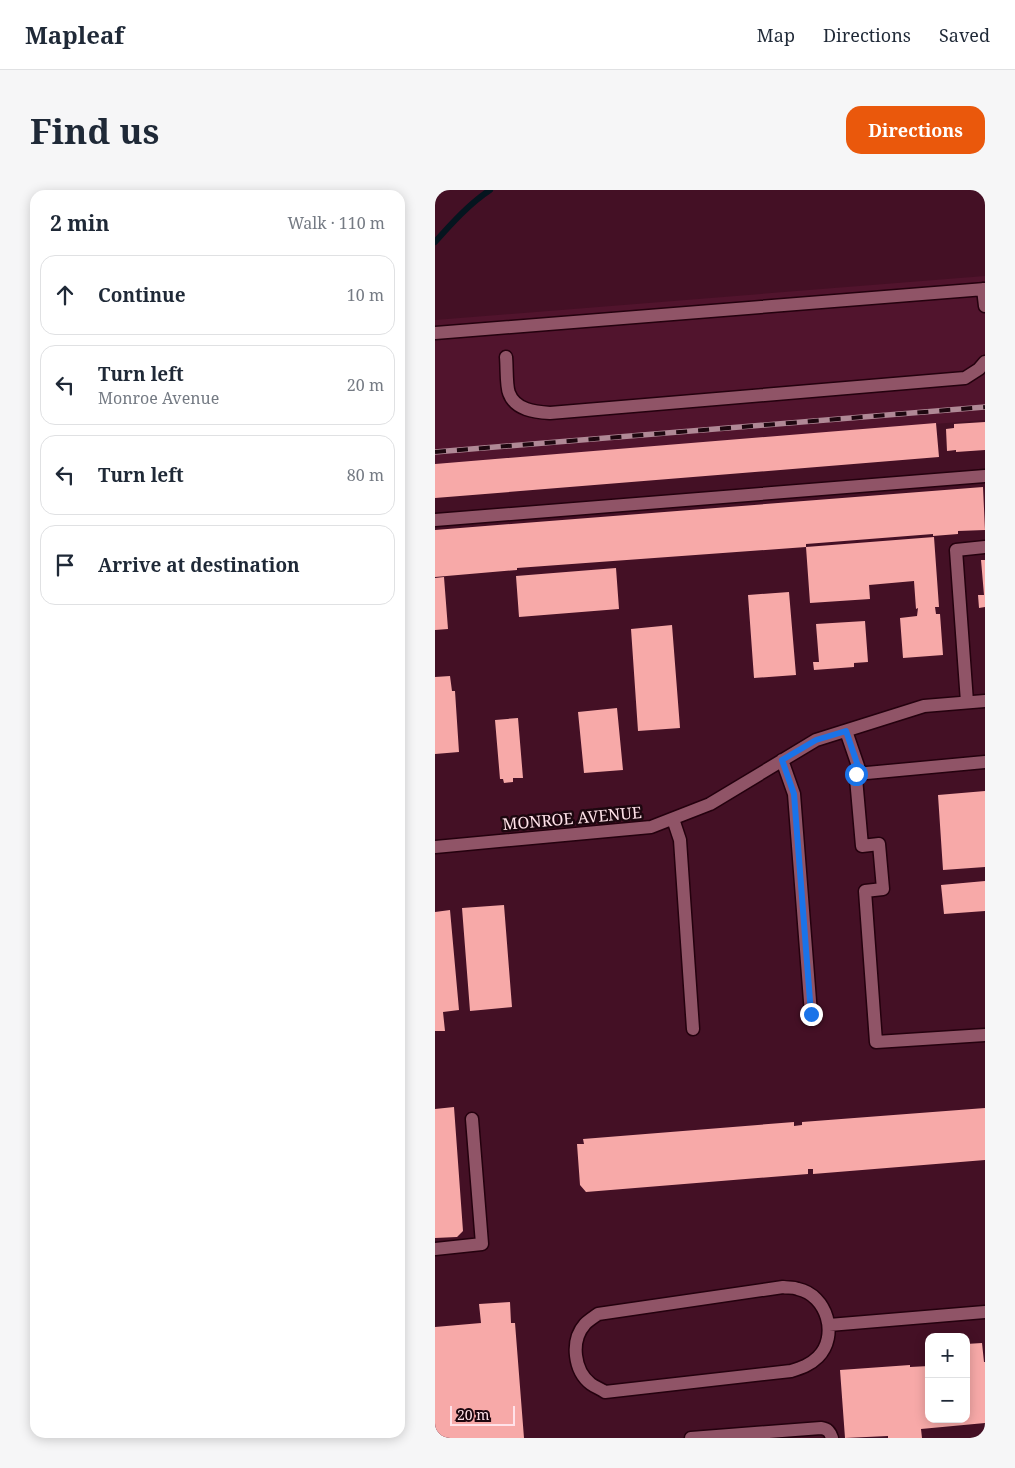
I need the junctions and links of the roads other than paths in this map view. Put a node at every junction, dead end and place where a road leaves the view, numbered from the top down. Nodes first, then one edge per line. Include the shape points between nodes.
1 (984, 289) edge
2 (985, 306) edge
3 (435, 333) edge
4 (506, 357) dead end
5 (985, 362) edge
6 (985, 476) edge
7 (435, 520) edge
8 (985, 547) edge
9 (985, 701) edge
10 (967, 702) junction
11 (846, 731) junction
12 (782, 760) junction
13 (985, 762) edge
14 (856, 774) junction
15 (673, 819) junction
16 (435, 847) edge
17 (811, 1014) dead end
18 (693, 1029) dead end
19 (985, 1035) edge
20 (472, 1120) dead end
21 (435, 1249) edge
22 (985, 1312) edge
23 (829, 1325) junction
24 (716, 1437) edge
25 (691, 1438) edge
26 (832, 1438) edge

1 - 2 street
1 - 3 street
4 - 5 street via 509,393 517,405 533,412 550,413 965,378
6 - 7 street
8 - 10 street via 956,550
9 - 10 street, MONROE AVENUE
10 - 11 street, MONROE AVENUE via 924,706
11 - 12 street, MONROE AVENUE via 816,740
11 - 14 street via 858,766
12 - 15 street, MONROE AVENUE via 710,804
12 - 17 street via 794,794
13 - 14 street
14 - 19 street via 862,846 879,844 883,889 865,891 876,1042
15 - 16 street, MONROE AVENUE via 651,827
15 - 18 street via 680,840
20 - 21 street via 482,1244
22 - 23 street
23 - 23 street via 824,1309 813,1296 799,1289 783,1287 597,1314 577,1339 575,1356 580,1371 591,1384 605,1392 791,1371 807,1366 819,1356 827,1341
24 - 25 street
24 - 26 street via 821,1428 827,1429

